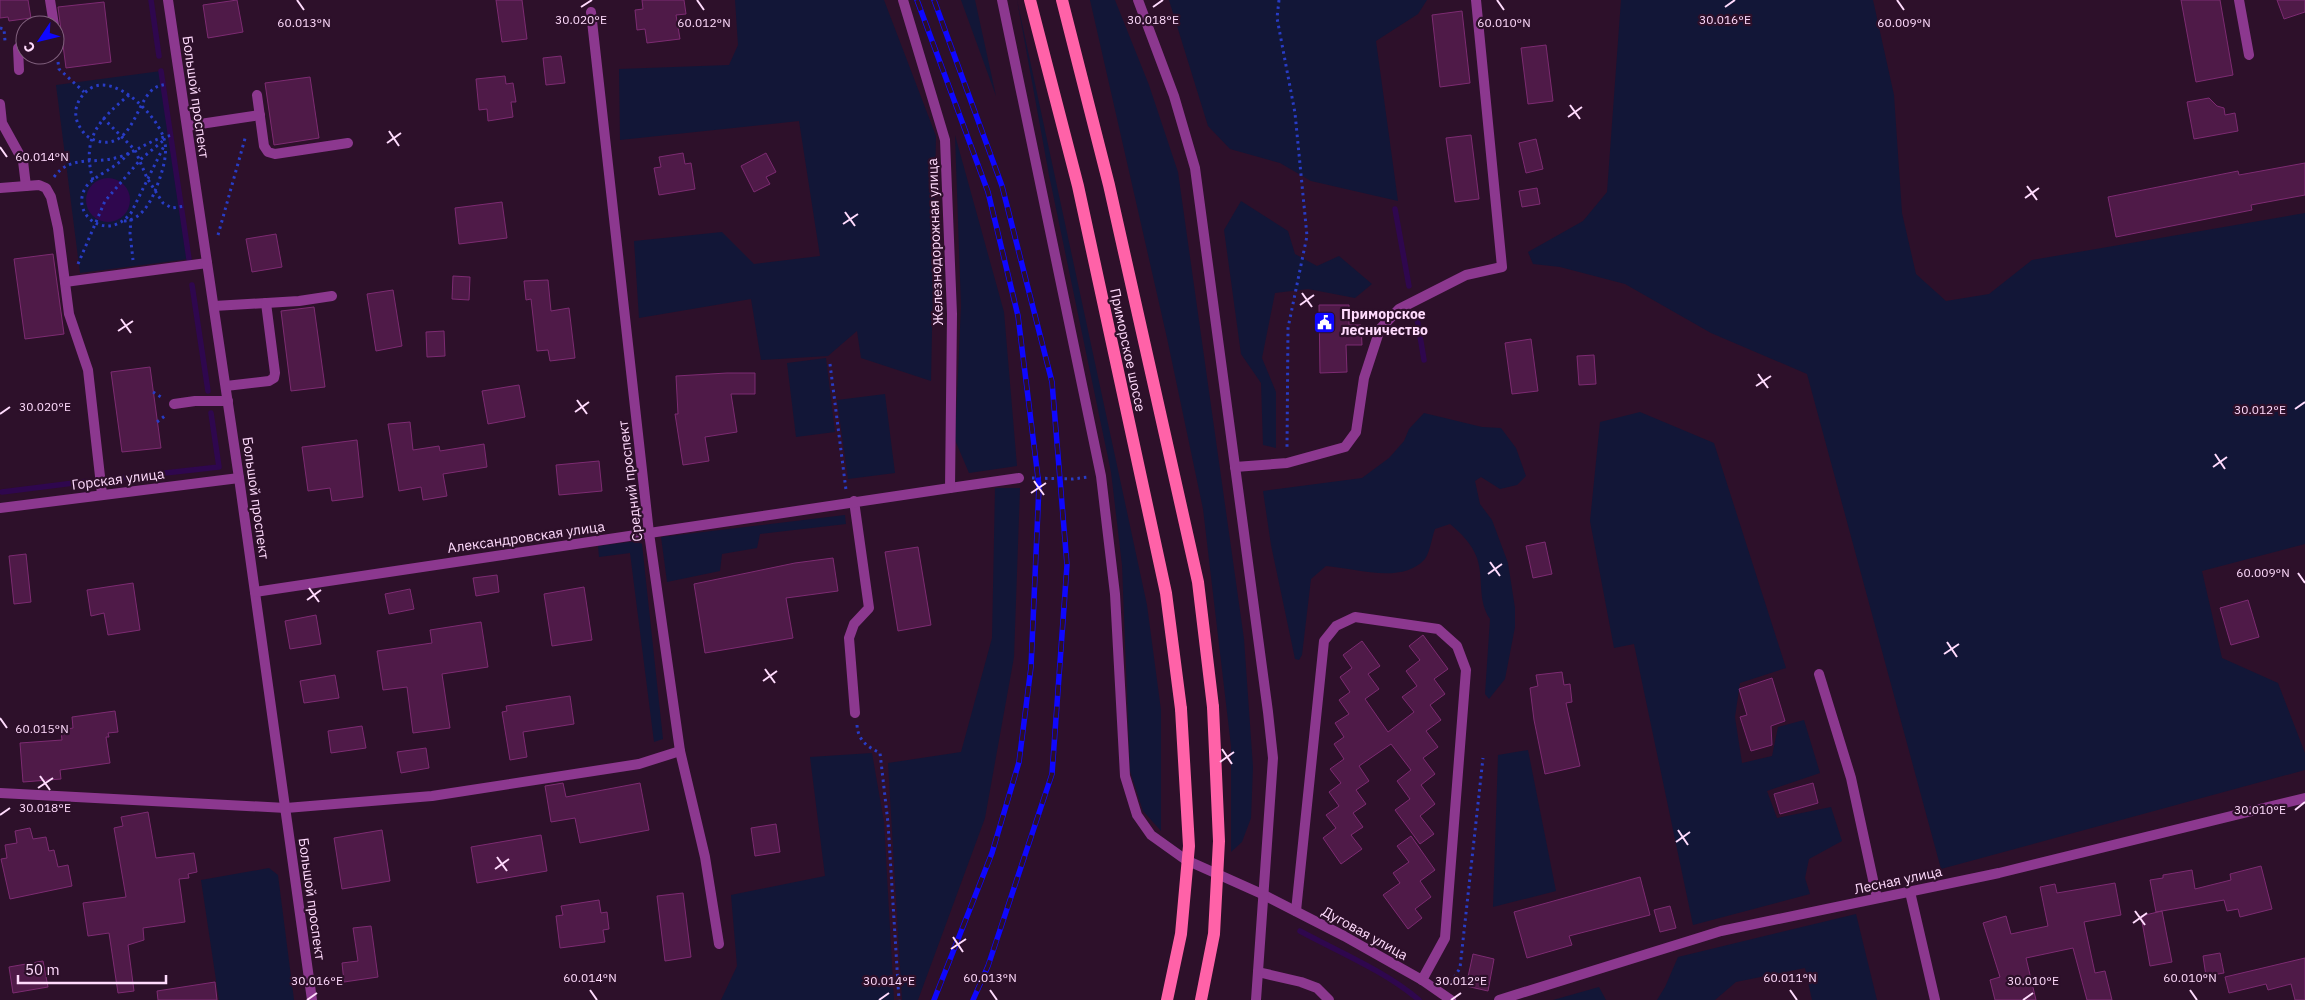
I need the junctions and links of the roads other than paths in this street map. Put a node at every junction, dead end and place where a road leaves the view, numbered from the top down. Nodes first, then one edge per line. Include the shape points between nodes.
1 (50, 0) edge
2 (168, 0) edge
3 (903, 0) edge
4 (1002, 0) edge
5 (1030, 0) edge
6 (1062, 0) edge
7 (1138, 0) edge
8 (1476, 0) edge
9 (2239, 0) edge
10 (591, 12) dead end
11 (52, 15) edge
12 (2248, 55) dead end
13 (18, 65) edge
14 (19, 70) dead end
15 (257, 95) dead end
16 (0, 104) edge
17 (256, 116) junction
18 (187, 126) junction
19 (348, 143) dead end
20 (26, 186) junction
21 (0, 188) edge
22 (207, 264) junction
23 (68, 282) junction
24 (332, 296) dead end
25 (266, 302) junction
26 (214, 306) junction
27 (226, 386) junction
28 (228, 402) junction
29 (174, 404) dead end
30 (1236, 467) junction
31 (239, 478) junction
32 (1019, 478) road end
33 (950, 488) junction
34 (102, 494) junction
35 (851, 502) junction
36 (0, 508) edge
37 (649, 533) junction
38 (255, 592) junction
39 (1819, 674) dead end
40 (855, 713) road end
41 (680, 751) junction
42 (0, 793) edge
43 (2305, 798) edge
44 (286, 808) junction
45 (1910, 892) junction
46 (1262, 894) junction
47 (1878, 898) junction
48 (1296, 911) junction
49 (719, 944) dead end
50 (1258, 972) junction
51 (1422, 980) junction
52 (1448, 997) edge
53 (312, 1000) edge
54 (1166, 1000) edge
55 (1201, 1000) edge
56 (1256, 1000) edge
57 (1329, 1000) edge
58 (1499, 1000) edge
59 (1935, 1000) edge

1 - 11 street
2 - 18 street, Большой проспект
3 - 33 street, Железнодорожная улица via 945,140 952,314
4 - 46 street, Дуговая улица via 1101,476 1115,594 1125,776 1137,815 1151,835 1186,860
5 - 54 main road, Приморское шоссе, bridge via 1078,186 1164,583 1181,709 1189,846 1181,934
6 - 55 main road, Приморское шоссе, bridge via 1109,185 1198,582 1213,707 1219,841 1214,934
7 - 30 street via 1174,96 1195,168
8 - 30 street via 1502,267 1466,274 1399,309 1380,329 1364,378 1356,432 1345,447 1287,463
9 - 12 street
10 - 37 street, Средний проспект
13 - 14 street
15 - 17 street
16 - 20 street via 2,123 23,162
17 - 18 street
17 - 19 street via 268,152 275,154
18 - 22 street, Большой проспект
20 - 21 street
20 - 23 street via 46,188 51,197
22 - 23 street
22 - 26 street, Большой проспект
23 - 34 street via 71,321 88,370
24 - 25 street
25 - 26 street
25 - 27 street via 274,378
26 - 27 street, Большой проспект
27 - 28 street, Большой проспект
28 - 29 street
28 - 31 street, Большой проспект
30 - 46 street via 1273,758
31 - 34 street, Горская улица
31 - 38 street, Большой проспект
32 - 33 street, Александровская улица
33 - 35 street, Александровская улица
34 - 36 street, Горская улица
35 - 37 street, Александровская улица
35 - 40 street via 869,608 854,624 849,638
37 - 38 street, Александровская улица
37 - 41 street, Средний проспект
38 - 44 street, Большой проспект
39 - 47 street via 1851,778
41 - 44 street via 639,764 432,796
41 - 49 street, Средний проспект via 704,857
42 - 44 street
43 - 45 street, Лесная улица
44 - 53 street, Большой проспект
45 - 47 street, Лесная улица
45 - 59 street
46 - 48 street, Дуговая улица
46 - 50 street
47 - 58 street, Лесная улица via 1721,931
48 - 51 street, Дуговая улица
48 - 51 street via 1324,641 1336,626 1355,617 1438,629 1456,646 1466,670 1444,938
50 - 56 street
50 - 57 street via 1317,988
51 - 52 street, Дуговая улица

